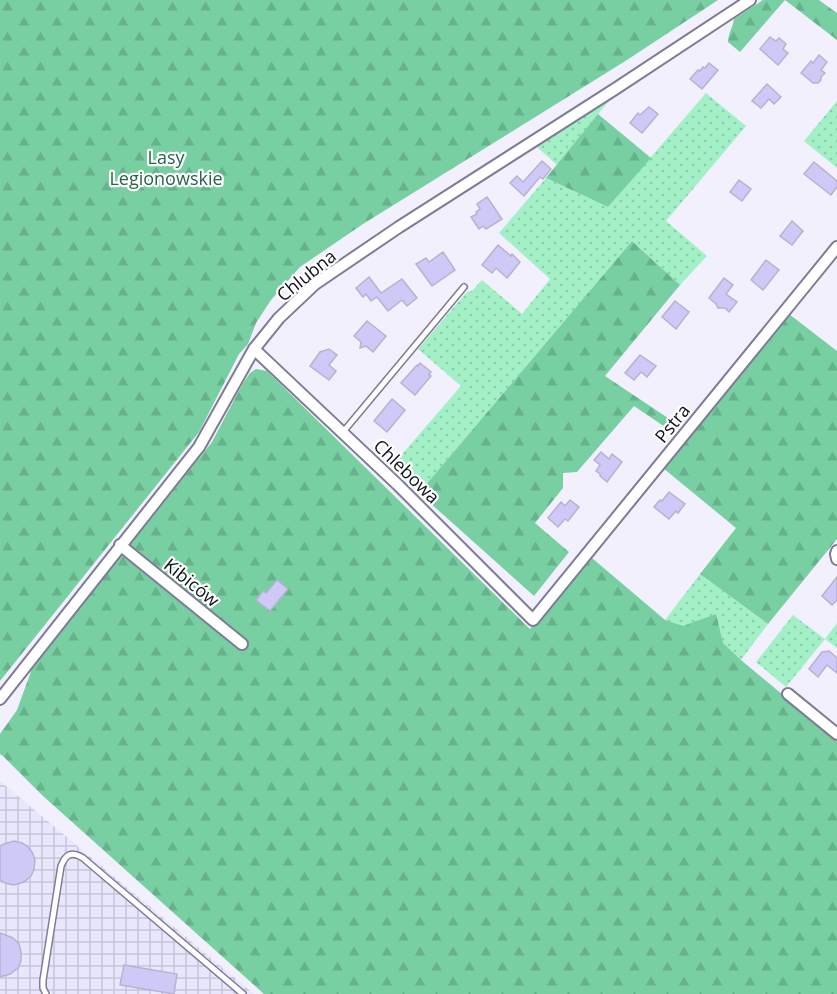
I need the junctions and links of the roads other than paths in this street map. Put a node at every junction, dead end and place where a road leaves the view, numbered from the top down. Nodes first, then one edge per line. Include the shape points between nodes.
1 (750, 0) edge
2 (837, 247) edge
3 (464, 287) dead end
4 (254, 349) junction
5 (343, 432) junction
6 (120, 545) junction
7 (837, 551) edge
8 (837, 559) edge
9 (533, 620) joint
10 (242, 644) dead end
11 (788, 694) dead end
12 (0, 699) edge
13 (837, 734) edge
14 (46, 994) edge
15 (243, 994) edge

1 - 4 street, Chlubna via 315,284
2 - 9 street, Pstra
3 - 5 lane
4 - 5 street, Chlebowa
4 - 6 street, Chlubna via 200,447
5 - 9 street, Chlebowa
6 - 10 street, Kibiców
6 - 12 street, Chlubna
7 - 8 street
11 - 13 street
14 - 15 lane via 43,980 61,866 64,858 76,854

